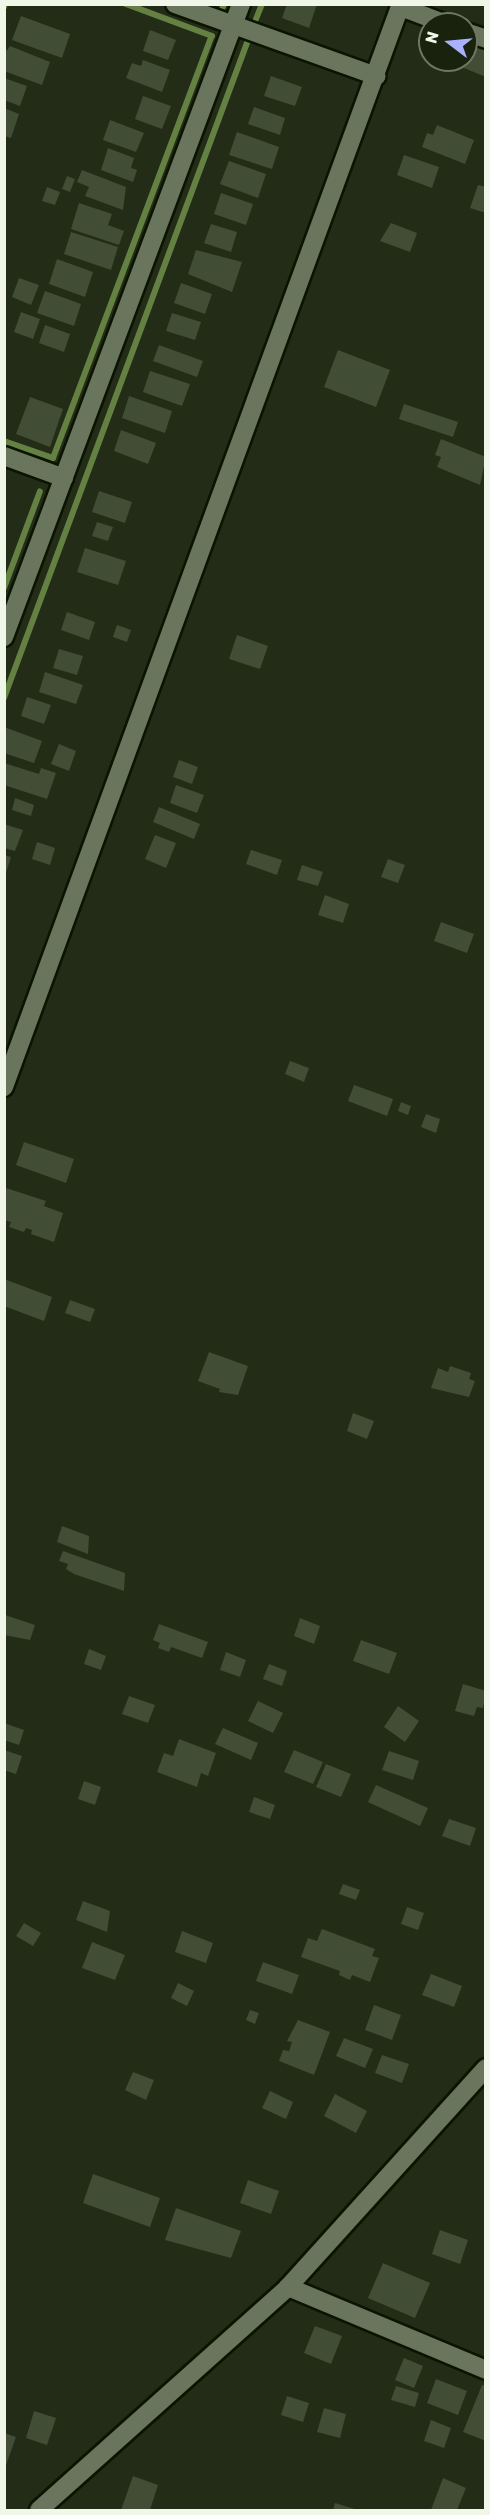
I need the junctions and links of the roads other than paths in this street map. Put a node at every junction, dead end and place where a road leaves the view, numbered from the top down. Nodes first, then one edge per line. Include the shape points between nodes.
1 (175, 4) edge
2 (241, 4) edge
3 (401, 6) edge
4 (418, 13) edge
5 (234, 27) junction
6 (376, 76) junction
7 (4, 456) edge
8 (64, 478) junction
9 (4, 638) edge
10 (4, 1087) edge
11 (486, 2068) edge
12 (288, 2288) junction
13 (486, 2370) edge
14 (39, 2511) edge

1 - 5 street
2 - 5 street
3 - 4 street
3 - 6 street
5 - 6 street
5 - 8 street
6 - 10 street
7 - 8 street
8 - 9 street
11 - 12 street
12 - 13 street
12 - 14 street

